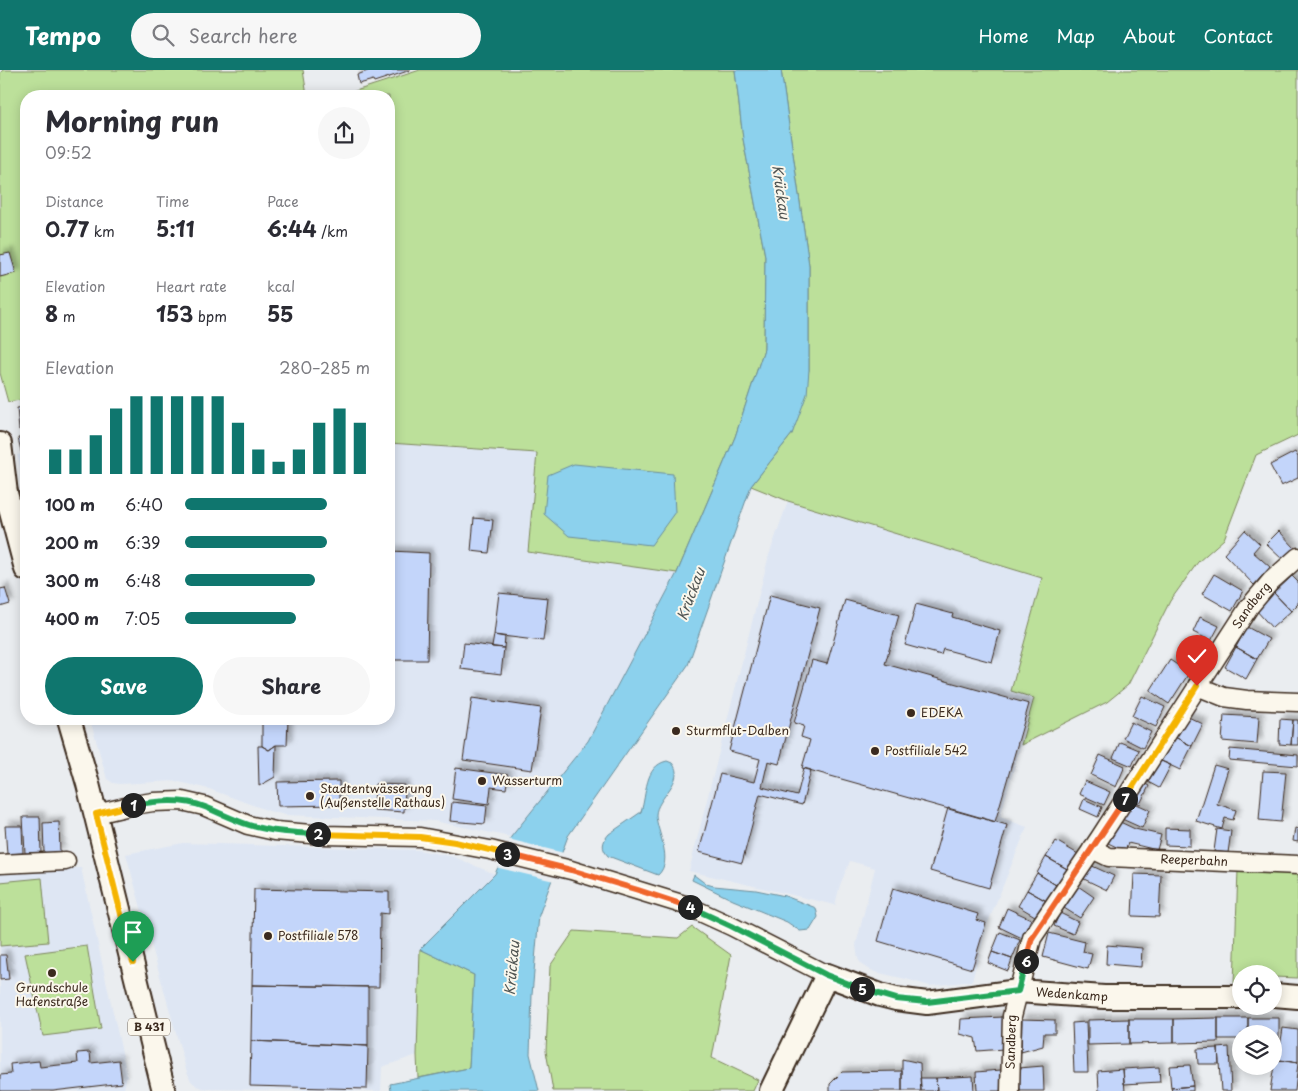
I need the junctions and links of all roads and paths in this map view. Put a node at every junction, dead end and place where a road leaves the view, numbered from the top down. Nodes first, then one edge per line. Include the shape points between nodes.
1 (0, 444) edge
2 (3, 486) edge
3 (20, 547) edge
4 (1298, 557) edge
5 (1197, 686) junction
6 (1298, 702) edge
7 (71, 725) edge
8 (96, 814) junction
9 (1092, 849) junction
10 (66, 861) dead end
11 (0, 864) edge
12 (1298, 865) edge
13 (826, 975) junction
14 (1018, 991) junction
15 (1282, 995) edge
16 (1232, 997) edge
17 (1298, 997) edge
18 (164, 1091) edge
19 (771, 1091) edge
20 (1010, 1091) edge

1 - 2 main road
2 - 3 main road
4 - 5 street, Sandberg via 1271,581 1250,607
5 - 6 street via 1224,697
5 - 9 street, Sandberg
7 - 8 main road, B 431
8 - 13 street via 153,802 182,801 204,806 248,825 275,831 420,837 490,850 571,870 685,905
8 - 18 main road, B 431
9 - 12 street, Reeperbahn via 1109,857
9 - 14 street, Sandberg via 1032,938
10 - 11 street
13 - 14 main road, Wedenkamp via 880,995 907,1001 927,1002
13 - 19 main road
14 - 16 main road, Wedenkamp via 1104,997
14 - 20 street, Sandberg via 1012,1016
15 - 17 main road

